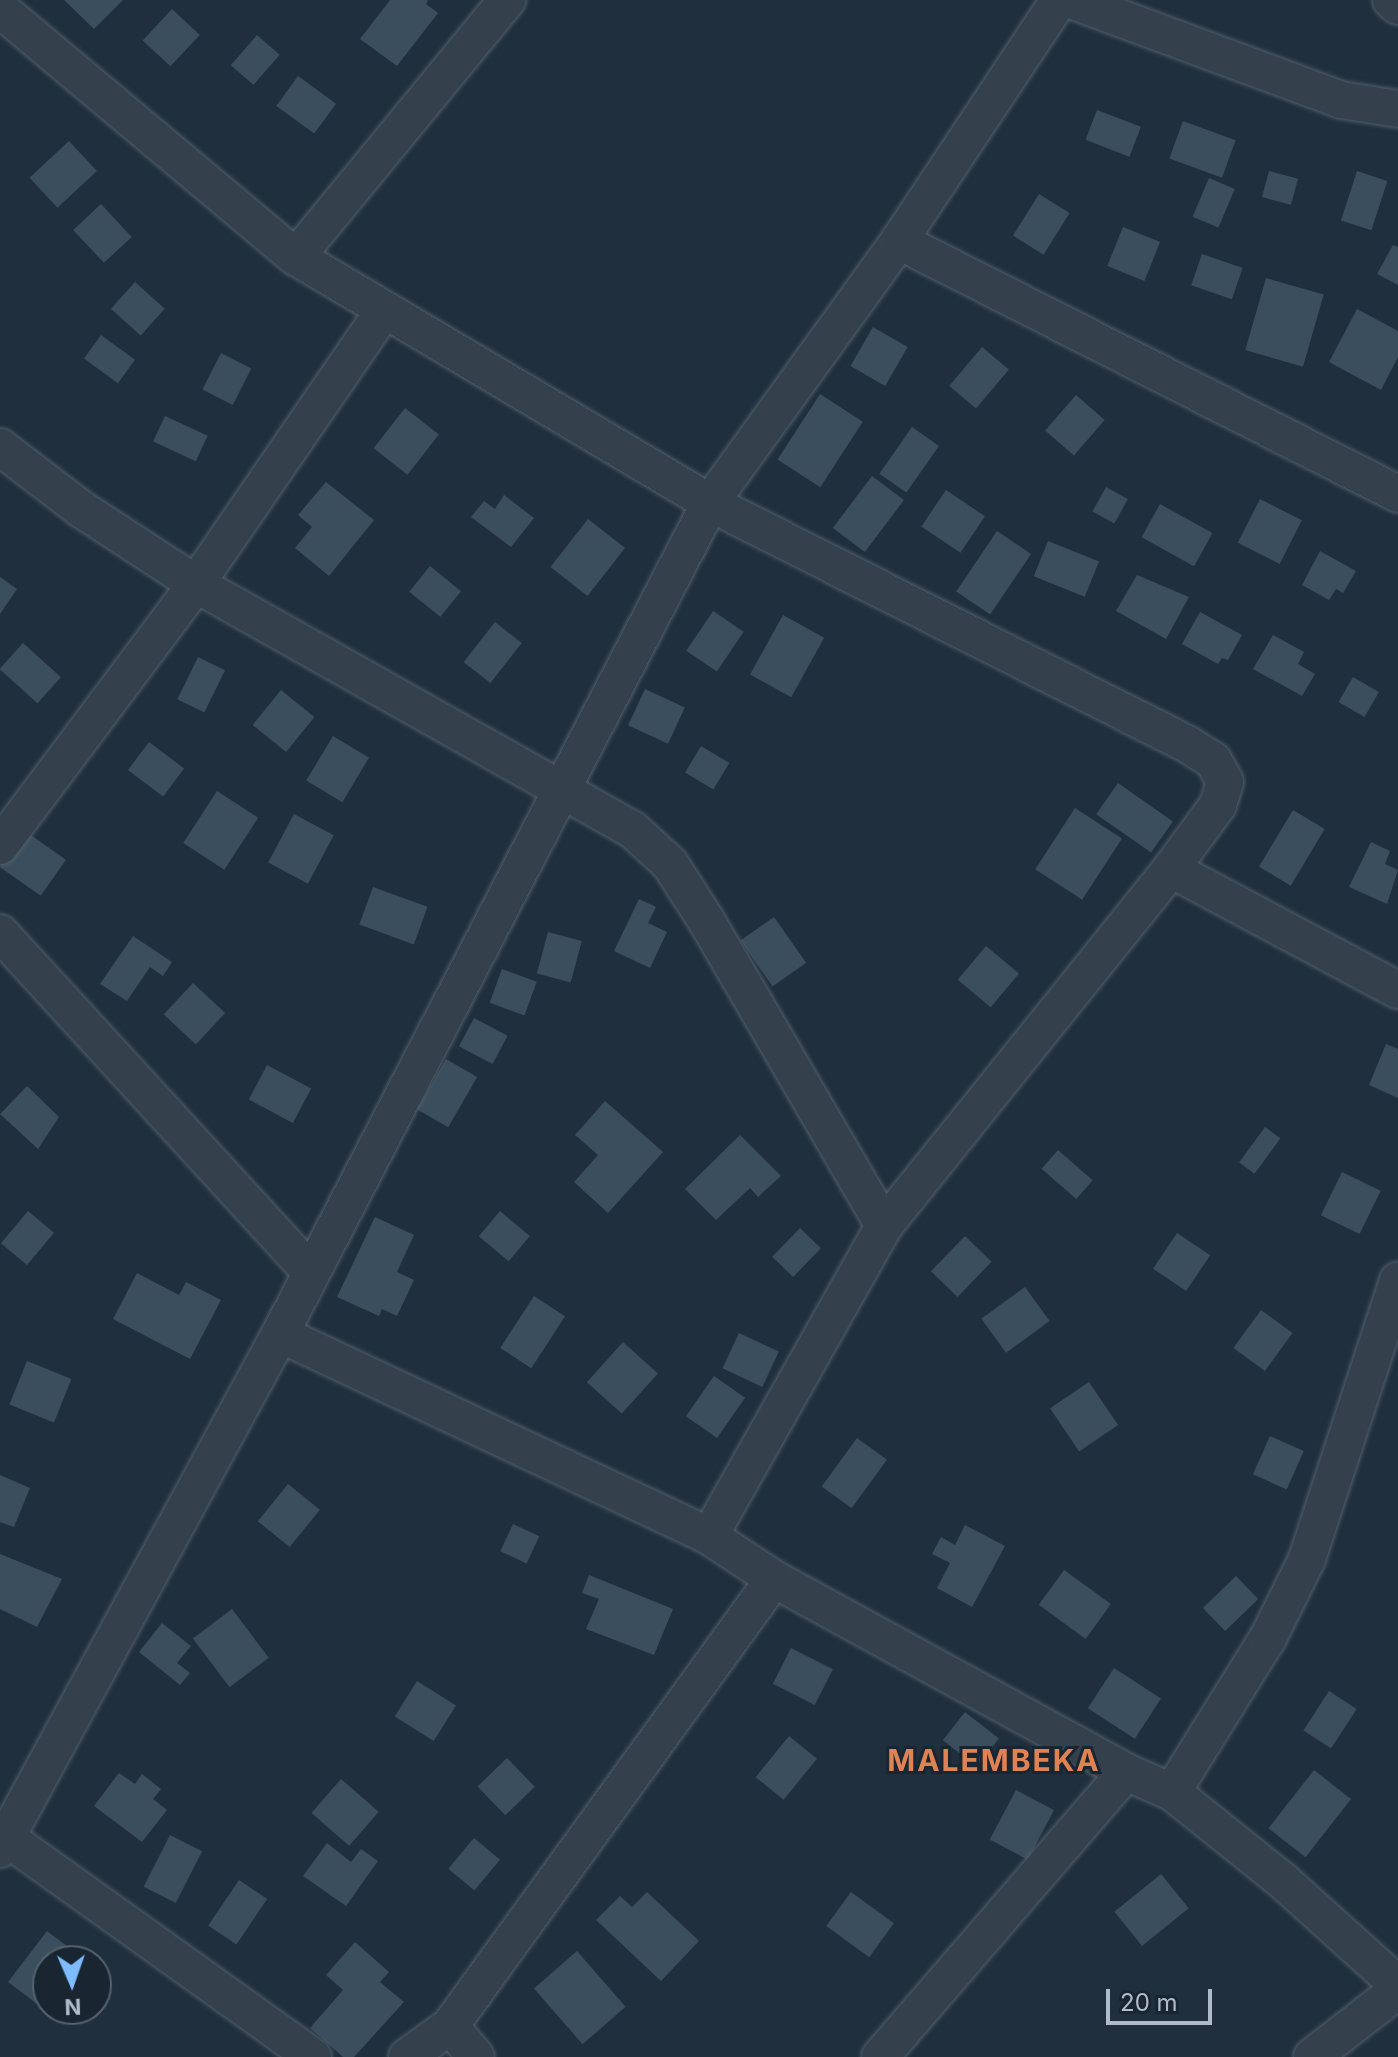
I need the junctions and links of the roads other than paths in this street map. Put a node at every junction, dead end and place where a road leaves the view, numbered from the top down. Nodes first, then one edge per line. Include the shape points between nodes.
1 (1059, 0) edge
2 (1071, 0) edge
3 (1391, 0) edge
4 (501, 2) edge
5 (1398, 6) edge
6 (0, 9) edge
7 (1398, 109) edge
8 (899, 241) junction
9 (296, 257) junction
10 (384, 310) junction
11 (0, 447) edge
12 (1398, 494) edge
13 (710, 503) junction
14 (196, 584) junction
15 (558, 790) junction
16 (0, 846) edge
17 (1171, 869) junction
18 (0, 933) edge
19 (1398, 990) edge
20 (884, 1226) junction
21 (309, 1270) junction
22 (1398, 1280) edge
23 (280, 1334) junction
24 (709, 1536) junction
25 (774, 1579) junction
26 (1126, 1772) junction
27 (1172, 1792) junction
28 (2, 1840) edge
29 (1398, 1988) edge
30 (450, 2026) junction
31 (313, 2057) edge
32 (407, 2057) edge
33 (476, 2057) edge
34 (880, 2057) edge
35 (1312, 2057) edge

1 - 8 street
2 - 7 street via 1341,100
3 - 5 street
4 - 9 street
6 - 9 street
8 - 12 street
8 - 13 street
9 - 10 street
10 - 13 street
10 - 14 street
11 - 14 street via 81,509
13 - 15 street
13 - 17 street via 1213,760 1225,782 1218,805
14 - 15 street
14 - 16 street
15 - 20 street via 633,830 670,864
15 - 21 street
17 - 19 street
17 - 20 street
18 - 21 street
20 - 24 street
21 - 23 street
22 - 27 street via 1307,1559 1268,1638
23 - 24 street
23 - 28 street
24 - 25 street
25 - 26 street
25 - 30 street
26 - 27 street
26 - 34 street
27 - 29 street via 1283,1881
28 - 31 street
29 - 35 street
30 - 32 street
30 - 33 street

